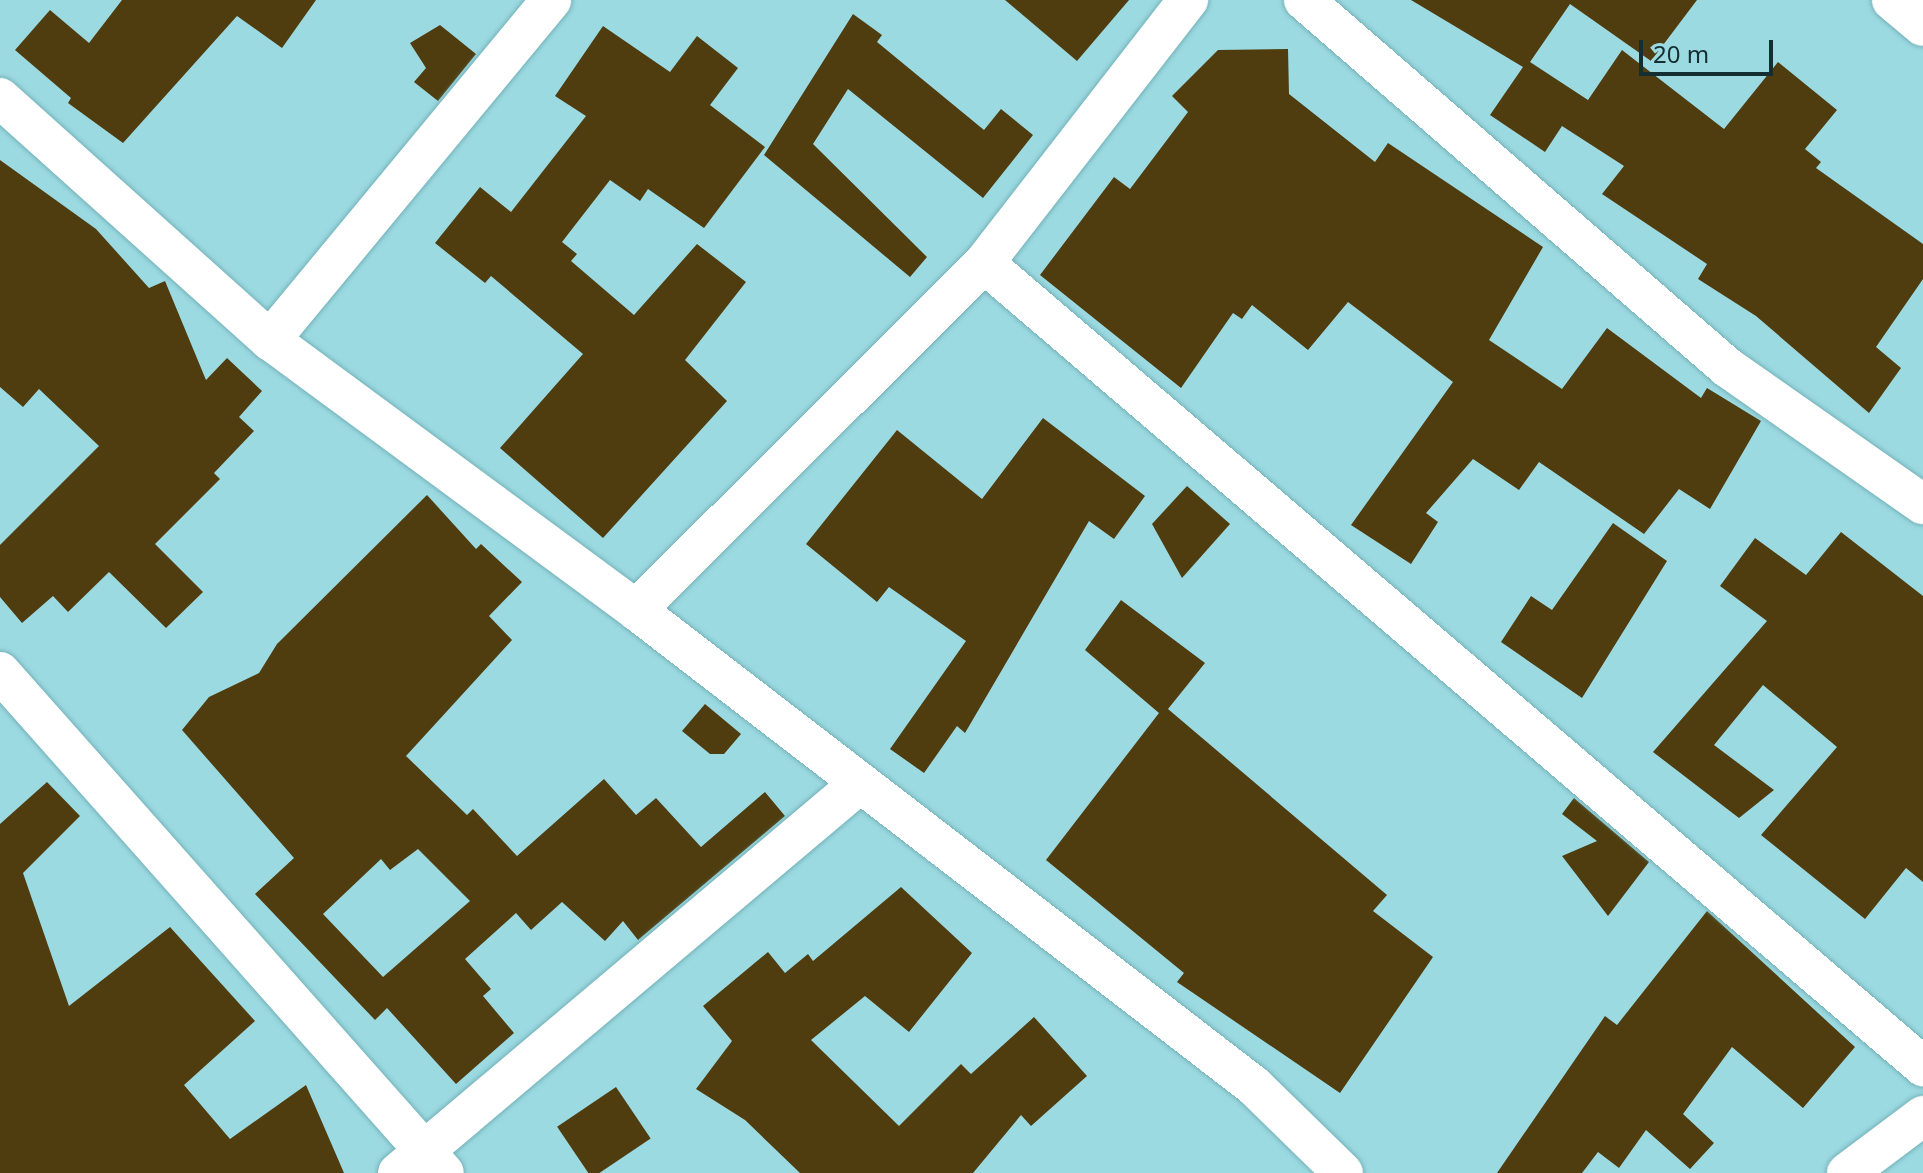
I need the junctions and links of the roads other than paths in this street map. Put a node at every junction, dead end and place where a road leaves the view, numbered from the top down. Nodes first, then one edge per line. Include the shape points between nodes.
1 (1188, 0) edge
2 (1304, 0) edge
3 (1892, 0) edge
4 (531, 6) edge
5 (1923, 26) edge
6 (0, 98) edge
7 (984, 263) junction
8 (270, 340) junction
9 (1923, 504) edge
10 (636, 610) junction
11 (0, 672) edge
12 (859, 784) junction
13 (1923, 1066) edge
14 (1923, 1116) edge
15 (422, 1166) edge
16 (1343, 1173) edge
17 (1847, 1173) edge

1 - 7 street
2 - 9 street via 1727,367
3 - 5 street
4 - 8 street
6 - 8 street
7 - 10 street
7 - 13 street
8 - 10 street
10 - 12 street
11 - 15 street
12 - 15 street
12 - 16 street via 1254,1086
14 - 17 street

